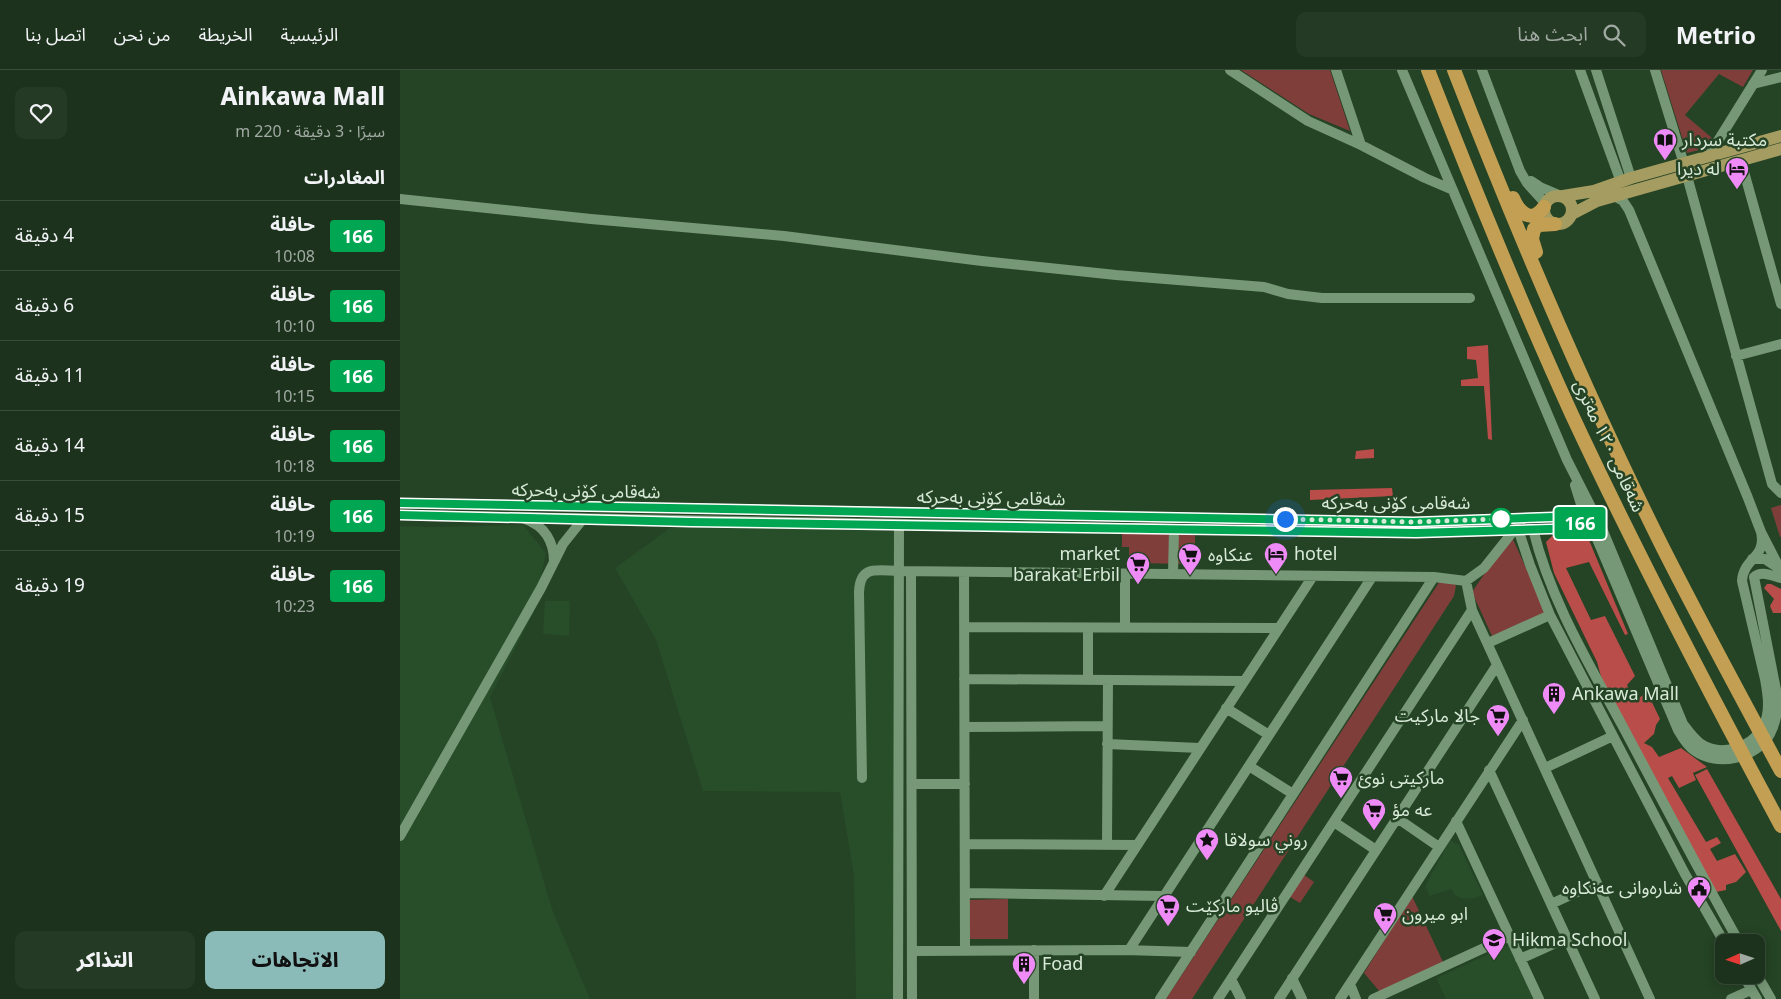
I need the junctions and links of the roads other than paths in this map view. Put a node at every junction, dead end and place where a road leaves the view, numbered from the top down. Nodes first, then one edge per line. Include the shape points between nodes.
1 (1230, 70) edge
2 (1336, 70) edge
3 (1402, 70) edge
4 (1428, 70) edge
5 (1454, 70) edge
6 (1482, 70) edge
7 (1580, 70) edge
8 (1596, 70) edge
9 (1655, 70) edge
10 (1762, 70) edge
11 (1781, 76) edge
12 (1753, 84) junction
13 (1781, 136) edge
14 (1510, 143) junction
15 (1361, 145) junction
16 (1781, 149) edge
17 (1708, 157) junction
18 (1740, 160) junction
19 (1492, 167) junction
20 (1686, 170) junction
21 (1629, 184) junction
22 (1454, 190) junction
23 (1561, 196) junction
24 (1614, 196) junction
25 (400, 199) edge
26 (1544, 205) junction
27 (1572, 214) junction
28 (1555, 224) junction
29 (1647, 252) junction
30 (1779, 290) edge
31 (1470, 298) dead end
32 (1548, 298) junction
33 (1781, 304) edge
34 (1781, 344) edge
35 (1736, 356) junction
36 (1781, 493) edge
37 (400, 503) edge
38 (400, 515) edge
39 (521, 518) junction
40 (583, 519) junction
41 (1589, 521) junction
42 (899, 525) junction
43 (1174, 529) junction
44 (1517, 529) junction
45 (1533, 529) junction
46 (1761, 532) junction
47 (1770, 548) junction
48 (1538, 551) junction
49 (1526, 555) junction
50 (554, 563) junction
51 (1762, 564) junction
52 (1781, 570) edge
53 (900, 571) junction
54 (911, 572) junction
55 (964, 572) junction
56 (1125, 574) junction
57 (1173, 574) junction
58 (1313, 576) junction
59 (1372, 577) junction
60 (1434, 577) junction
61 (1781, 578) edge
62 (1466, 580) junction
63 (1472, 610) junction
64 (1550, 616) junction
65 (964, 627) junction
66 (1088, 628) junction
67 (1125, 628) junction
68 (1278, 628) junction
69 (1488, 643) junction
70 (1497, 665) junction
71 (964, 679) junction
72 (1088, 680) junction
73 (1108, 680) junction
74 (1243, 681) junction
75 (1226, 708) junction
76 (1522, 720) junction
77 (965, 726) junction
78 (1107, 726) junction
79 (1766, 732) junction
80 (1269, 736) junction
81 (1613, 736) junction
82 (1107, 744) junction
83 (1200, 748) junction
84 (1249, 766) junction
85 (1544, 768) junction
86 (1490, 770) junction
87 (1781, 771) edge
88 (862, 778) dead end
89 (912, 784) junction
90 (965, 784) junction
91 (1293, 794) junction
92 (1397, 818) junction
93 (1456, 821) junction
94 (1334, 822) junction
95 (1781, 826) edge
96 (400, 836) edge
97 (965, 844) junction
98 (1107, 845) junction
99 (1137, 845) junction
100 (1439, 847) junction
101 (1376, 850) junction
102 (1698, 868) junction
103 (1686, 874) junction
104 (1597, 883) junction
105 (965, 893) junction
106 (1104, 896) junction
107 (1164, 896) junction
108 (1551, 904) junction
109 (1720, 934) edge
110 (1735, 934) edge
111 (1510, 936) junction
112 (1567, 938) junction
113 (965, 950) junction
114 (1034, 950) junction
115 (1129, 950) junction
116 (912, 951) junction
117 (1191, 952) junction
118 (1520, 959) junction
119 (1292, 978) junction
120 (1231, 980) junction
121 (1350, 984) junction
122 (1762, 984) edge
123 (1754, 994) edge
124 (898, 999) edge
125 (912, 999) edge
126 (1034, 999) edge
127 (1160, 999) edge
128 (1218, 999) edge
129 (1241, 999) edge
130 (1279, 999) edge
131 (1302, 999) edge
132 (1340, 999) edge
133 (1356, 999) edge
134 (1372, 999) edge
135 (1539, 999) edge
136 (1595, 999) edge
137 (1650, 999) edge
138 (1732, 999) edge
139 (1771, 999) edge

1 - 15 street via 1308,121
2 - 15 street
3 - 22 street
4 - 95 highway, شەقامی ١٢٠ مەتری via 1489,225 1572,414 1659,596
5 - 19 highway, شەقامی ١٢٠ مەتری
6 - 14 street
7 - 21 street
8 - 21 street
9 - 20 street
10 - 12 street
11 - 12 street
12 - 17 street
13 - 17 main road
14 - 23 street via 1528,177 1540,187
14 - 26 street via 1523,177
15 - 22 street
16 - 18 main road
17 - 20 main road
18 - 20 main road
18 - 30 street
19 - 26 highway via 1522,213 1534,215
19 - 32 highway, شەقامی ١٢٠ مەتری
20 - 21 main road
20 - 35 street
21 - 23 main road
21 - 24 main road
21 - 29 street
22 - 41 street via 1567,460
23 - 26 main road via 1551,197
23 - 27 main road via 1572,205
24 - 27 main road via 1591,203
24 - 29 street via 1626,206
25 - 31 street via 784,236 982,261 1264,288 1322,298
26 - 28 main road via 1544,215
27 - 28 main road via 1564,223
28 - 32 highway via 1539,225 1532,236
29 - 46 street
30 - 33 street
32 - 87 highway, شەقامی ١٢٠ مەتری via 1666,554
34 - 35 street
35 - 36 street via 1772,484
37 - 41 street, شەقامی کۆنی بەحرکە via 1414,522
38 - 39 street, شەقامی کۆنی بەحرکە
39 - 40 street, شەقامی کۆنی بەحرکە
39 - 50 street via 535,523 546,534 553,547
40 - 42 street, شەقامی کۆنی بەحرکە
40 - 50 street via 569,535
41 - 45 street, شەقامی کۆنی بەحرکە
41 - 79 street via 1678,730 1686,742 1708,757 1723,755
42 - 43 street, شەقامی کۆنی بەحرکە
42 - 53 street
43 - 44 street, شەقامی کۆنی بەحرکە via 1416,533
43 - 57 street
44 - 45 street, شەقامی کۆنی بەحرکە
44 - 49 street
44 - 62 street via 1484,568
45 - 48 street
46 - 47 street
46 - 51 street
47 - 51 street
47 - 52 street
48 - 49 street
48 - 102 street via 1561,609
49 - 64 street
50 - 96 street
51 - 52 street
51 - 61 street
51 - 79 street via 1754,582 1778,700 1776,721
51 - 79 street via 1744,568 1742,581 1768,696
53 - 54 street
53 - 88 street via 871,571 865,573 860,583
53 - 124 street
54 - 55 street
54 - 89 street
55 - 56 street
55 - 65 street
56 - 57 street
56 - 67 street
57 - 58 street
58 - 59 street
58 - 68 street
59 - 60 street
59 - 80 street
60 - 62 street
60 - 91 street
62 - 63 street
63 - 69 street
63 - 94 street
64 - 69 street
64 - 81 street
65 - 66 street
65 - 71 street
66 - 67 street
66 - 72 street
67 - 68 street
68 - 74 street
69 - 70 street
70 - 76 street
70 - 92 street
71 - 72 street
71 - 77 street
72 - 73 street
73 - 74 street
73 - 78 street
74 - 75 street
75 - 80 street
75 - 83 street
76 - 85 street
76 - 86 street
77 - 78 street
77 - 90 street
78 - 82 street
80 - 84 street
81 - 85 street
81 - 103 street
82 - 83 street
82 - 98 street
83 - 99 street
84 - 91 street
84 - 107 street
85 - 104 street
86 - 93 street
86 - 108 street
89 - 90 street
89 - 116 street
90 - 97 street
91 - 117 street
92 - 100 street
92 - 101 street
93 - 100 street
93 - 111 street
94 - 101 street
94 - 120 street
97 - 98 street
97 - 105 street
98 - 99 street
99 - 106 street
100 - 121 street
101 - 119 street
102 - 103 street
102 - 110 street
103 - 109 street
104 - 108 street
104 - 137 street
105 - 106 street
105 - 113 street
106 - 107 street
107 - 115 street
108 - 112 street
111 - 118 street
111 - 134 street
112 - 118 street
112 - 136 street
113 - 114 street
113 - 116 street
114 - 115 street
114 - 126 street
115 - 117 street
116 - 125 street
117 - 127 street
118 - 135 street
119 - 130 street
119 - 131 street
120 - 128 street
120 - 129 street
121 - 132 street
121 - 133 street
122 - 139 street
123 - 138 street

